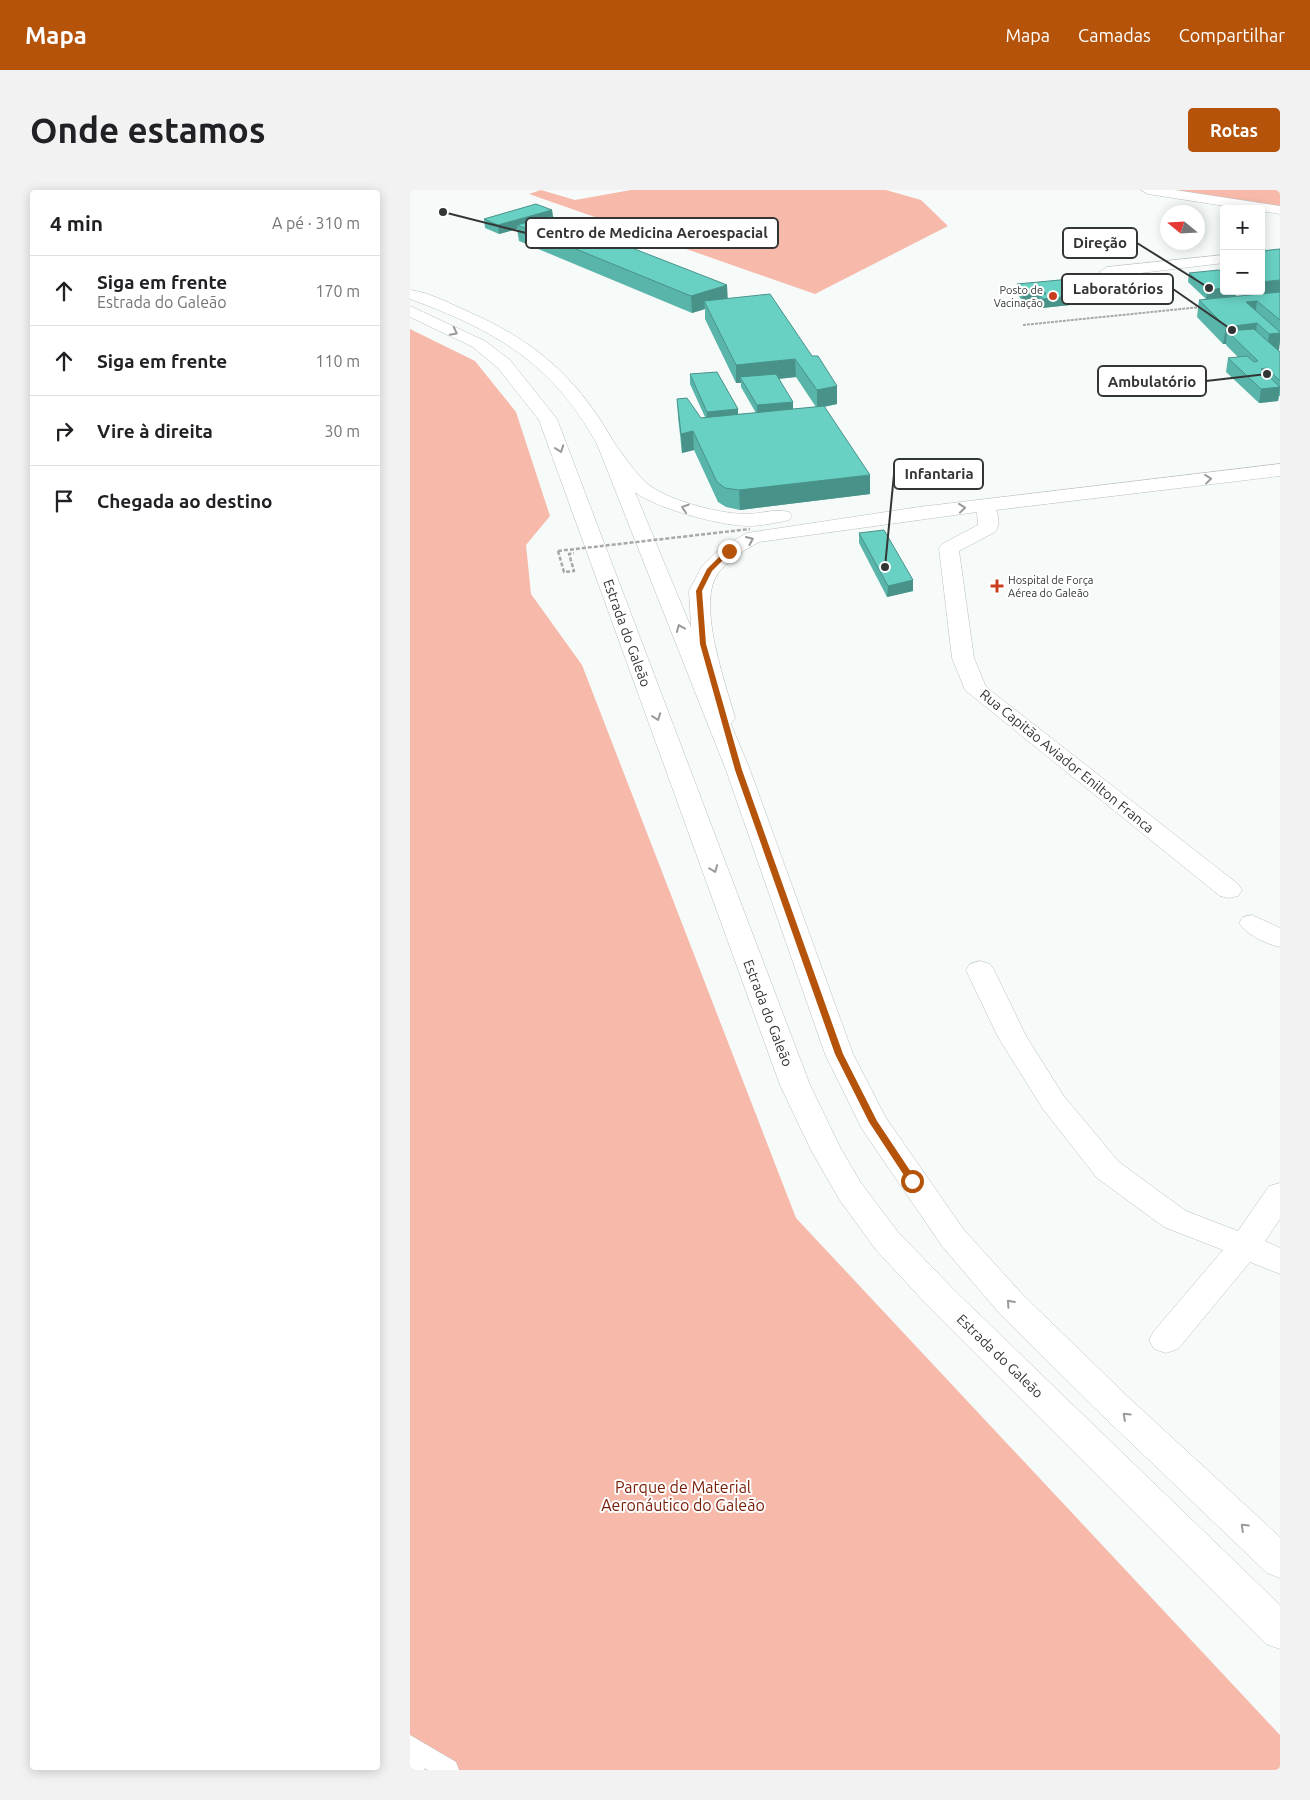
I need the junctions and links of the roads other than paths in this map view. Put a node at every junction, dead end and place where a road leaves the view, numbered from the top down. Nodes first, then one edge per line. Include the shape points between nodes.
1 (1148, 190) edge
2 (1280, 210) edge
3 (1220, 260) edge
4 (1089, 274) dead end
5 (410, 294) edge
6 (410, 311) edge
7 (606, 444) junction
8 (1280, 457) edge
9 (1280, 470) edge
10 (985, 506) junction
11 (738, 770) junction
12 (1229, 890) dead end
13 (1252, 923) dead end
14 (1280, 939) edge
15 (980, 970) dead end
16 (1280, 1194) edge
17 (1245, 1246) junction
18 (1280, 1262) edge
19 (1166, 1340) dead end
20 (1280, 1561) edge
21 (1280, 1631) edge
22 (410, 1746) edge
23 (410, 1764) edge
24 (414, 1770) edge
25 (448, 1770) edge

1 - 2 main road
3 - 4 main road via 1105,275
5 - 7 main road via 478,320 520,344 573,392 593,418
6 -> 21 main road, Estrada do Galeão via 480,344 504,364 548,419 795,1085 850,1191 887,1241 942,1299
8 -> 7 main road via 747,520 689,510 655,496 641,488
11 -> 7 main road
10 -> 9 main road
11 -> 10 main road via 703,644 699,591 710,570 729,551 754,537
10 - 12 main road, Rua Capitão Aviador Enilton Franca via 988,528 949,548 963,658 976,690
20 -> 11 main road via 1012,1305 953,1238 912,1181 873,1122 839,1054
13 - 14 main road
15 - 17 main road via 1012,1037 1053,1102 1108,1170 1175,1218
16 - 17 main road
17 - 18 main road
17 - 19 main road
22 - 25 lane
23 - 24 lane

